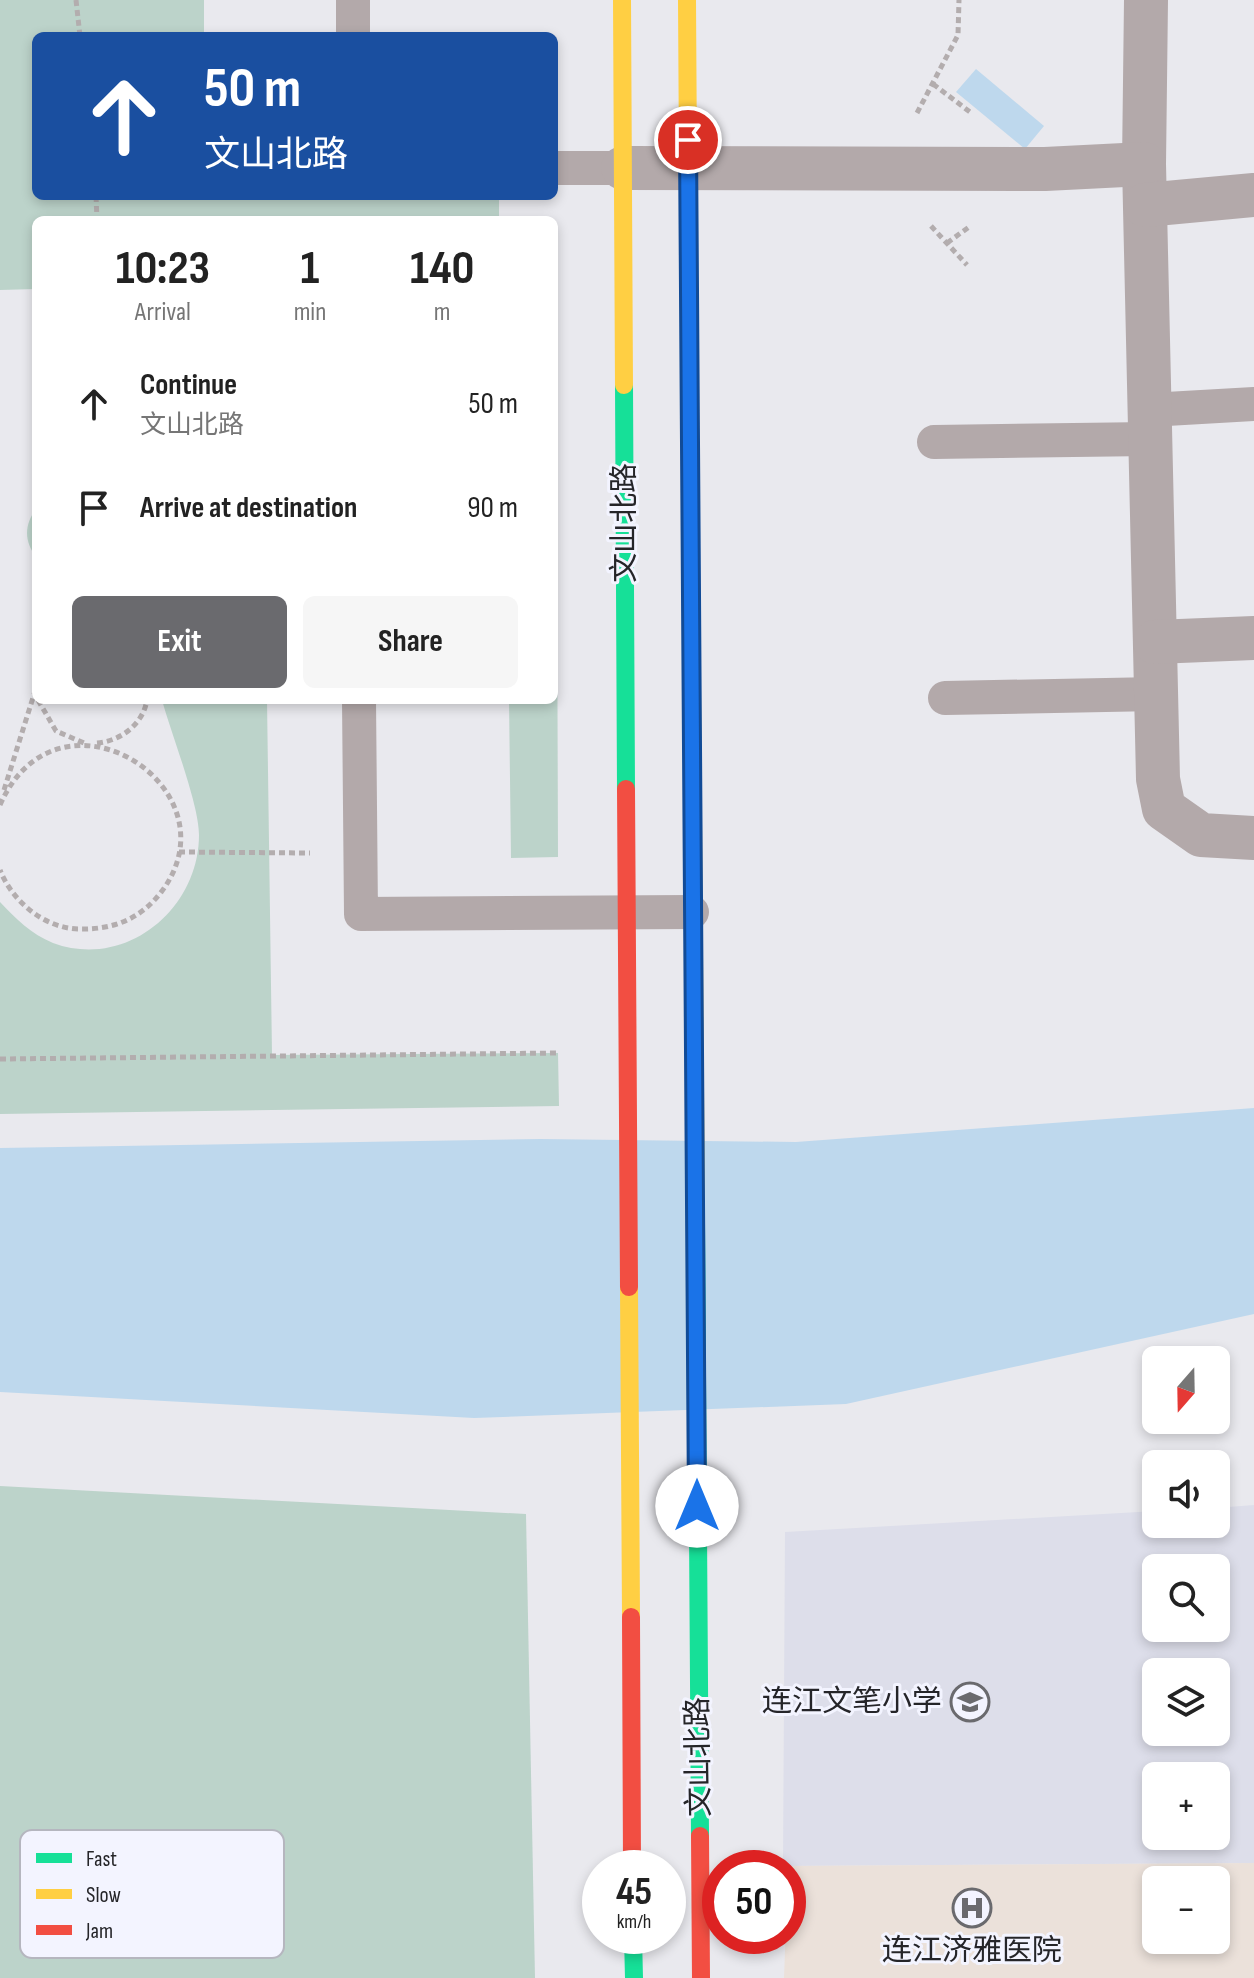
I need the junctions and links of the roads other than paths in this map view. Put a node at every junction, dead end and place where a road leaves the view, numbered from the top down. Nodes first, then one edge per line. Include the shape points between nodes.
1 (353, 0) edge
2 (622, 0) edge
3 (687, 0) edge
4 (1146, 0) edge
5 (353, 32) edge
6 (558, 168) edge
7 (623, 168) junction
8 (688, 168) junction
9 (1144, 185) junction
10 (1254, 195) edge
11 (1254, 404) edge
12 (1150, 424) junction
13 (934, 442) dead end
14 (1254, 638) edge
15 (1155, 642) junction
16 (1157, 694) junction
17 (945, 698) dead end
18 (359, 704) edge
19 (1254, 838) edge
20 (627, 912) junction
21 (692, 912) junction
22 (632, 1850) edge
23 (633, 1954) edge
24 (634, 1978) edge
25 (701, 1978) edge

1 - 5 lane
2 - 7 main road, 文山北路
3 - 8 main road
4 - 9 street
6 - 7 lane
7 - 8 street
7 - 20 main road, 文山北路
8 - 9 street via 1045,169
8 - 21 main road
9 - 10 street
9 - 12 street
11 - 12 lane
12 - 13 lane
12 - 15 street
14 - 15 street
15 - 16 street
16 - 17 lane
16 - 19 street via 1158,779 1164,809 1201,835
18 - 20 lane via 361,914
20 - 21 lane
20 - 22 main road, 文山北路
21 - 25 main road, 文山北路
23 - 24 main road

